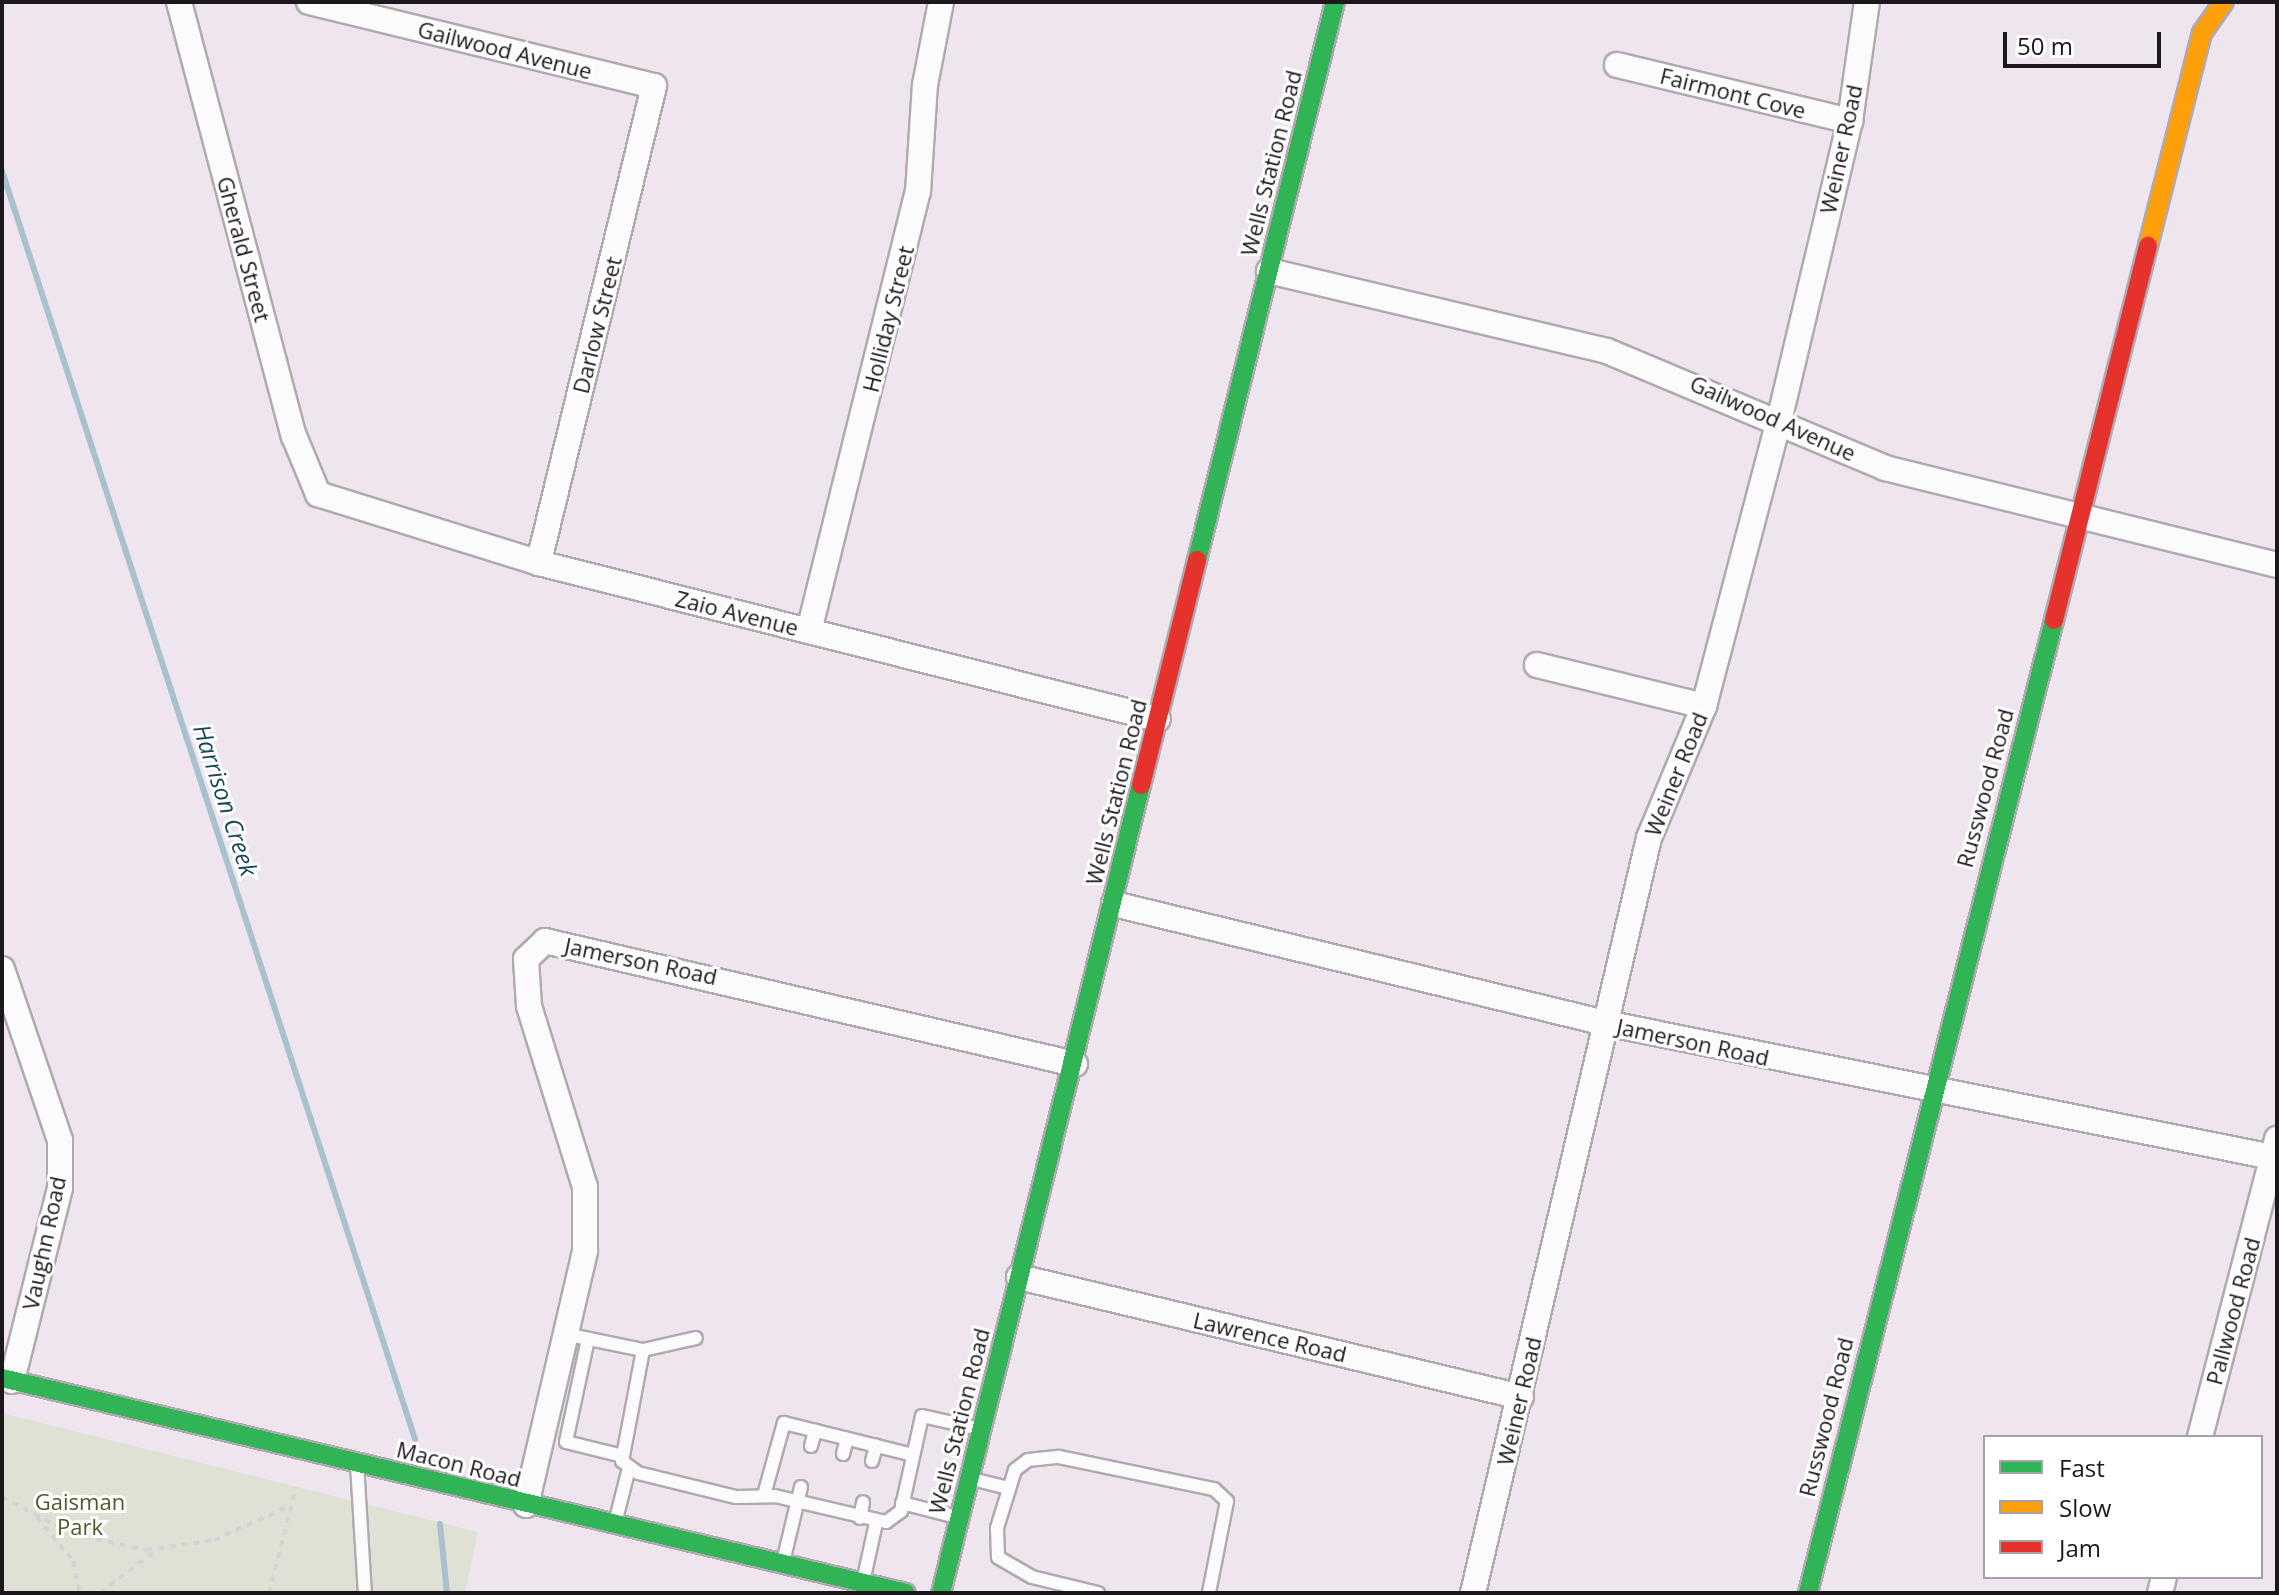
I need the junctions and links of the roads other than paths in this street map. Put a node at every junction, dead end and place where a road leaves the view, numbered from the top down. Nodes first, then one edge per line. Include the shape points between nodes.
1 (179, 2) edge
2 (309, 2) edge
3 (941, 2) edge
4 (1335, 2) edge
5 (1867, 2) edge
6 (2224, 2) edge
7 (1617, 65) dead end
8 (654, 86) joint
9 (1850, 121) junction
10 (1269, 271) junction
11 (1779, 421) junction
12 (318, 494) joint
13 (2081, 520) junction
14 (539, 563) junction
15 (2277, 565) edge
16 (809, 631) junction
17 (1537, 665) dead end
18 (1704, 706) junction
19 (1158, 719) junction
20 (1114, 904) junction
21 (2, 969) edge
22 (1605, 1023) junction
23 (1075, 1064) junction
24 (1930, 1091) junction
25 (2276, 1151) edge
26 (1019, 1277) junction
27 (577, 1337) junction
28 (696, 1338) dead end
29 (643, 1350) junction
30 (7, 1380) edge
31 (1521, 1397) junction
32 (980, 1429) junction
33 (815, 1431) junction
34 (2201, 1435) edge
35 (847, 1438) junction
36 (811, 1446) dead end
37 (876, 1446) junction
38 (843, 1454) dead end
39 (619, 1455) junction
40 (913, 1455) junction
41 (872, 1461) dead end
42 (357, 1464) junction
43 (629, 1468) junction
44 (969, 1478) junction
45 (801, 1487) dead end
46 (1009, 1488) junction
47 (764, 1495) junction
48 (834, 1495) dead end
49 (797, 1502) junction
50 (863, 1502) dead end
51 (902, 1503) junction
52 (526, 1505) junction
53 (830, 1511) junction
54 (860, 1518) junction
55 (960, 1518) junction
56 (876, 1523) junction
57 (615, 1525) junction
58 (783, 1562) junction
59 (863, 1582) junction
60 (365, 1593) edge
61 (906, 1593) edge
62 (941, 1593) edge
63 (1098, 1593) edge
64 (1209, 1593) edge
65 (1473, 1593) edge
66 (1808, 1593) edge

1 - 12 street, Gherald Street via 294,436
2 - 8 street, Gailwood Avenue
3 - 16 street, Holliday Street via 927,73 918,192
4 - 10 street, Wells Station Road
5 - 9 street, Weiner Road
6 - 13 street, Russwood Road via 2202,33
7 - 9 street, Fairmont Cove
8 - 14 street, Darlow Street
9 - 11 street, Weiner Road
10 - 11 street, Gailwood Avenue via 1607,351
10 - 19 street, Wells Station Road
11 - 13 street, Gailwood Avenue via 1885,468
11 - 18 street, Weiner Road
12 - 14 street, Zaio Avenue
13 - 15 street, Gailwood Avenue
13 - 24 street, Russwood Road
14 - 16 street, Zaio Avenue
16 - 19 street, Zaio Avenue
17 - 18 street
18 - 22 street, Weiner Road via 1654,817
19 - 20 street, Wells Station Road
20 - 22 street, Jamerson Road
20 - 23 street, Wells Station Road
21 - 30 street, Vaughn Road via 60,1140 60,1188
22 - 24 street, Jamerson Road
22 - 31 street, Weiner Road
23 - 26 street, Wells Station Road
23 - 27 street, Jamerson Road via 545,941 526,959 529,1006 585,1187
24 - 25 street, Jamerson Road
24 - 66 street, Russwood Road
25 - 34 street, Pallwood Road
26 - 31 street, Lawrence Road
26 - 32 street, Wells Station Road
27 - 29 lane
27 - 39 lane via 566,1442
27 - 52 street, Jamerson Road
28 - 29 lane
29 - 39 lane
30 - 42 street, Macon Road
31 - 65 street, Weiner Road
32 - 40 lane via 922,1416
32 - 44 street, Wells Station Road
33 - 35 lane
33 - 36 lane
33 - 47 lane via 784,1423
35 - 37 lane
35 - 38 lane
37 - 40 lane
37 - 41 lane
39 - 43 lane
40 - 51 lane
42 - 52 street, Macon Road
42 - 60 lane
43 - 47 lane via 736,1497
43 - 57 lane
44 - 46 lane
44 - 55 street, Wells Station Road
45 - 49 lane
46 - 63 lane via 993,1547 998,1557 1032,1577
46 - 64 lane via 1015,1470 1041,1456 1214,1489 1227,1501
47 - 49 lane
48 - 53 lane
49 - 53 lane
49 - 58 lane
50 - 54 lane
51 - 55 lane
51 - 56 lane via 894,1518
52 - 57 street, Macon Road
53 - 54 lane
54 - 56 lane
55 - 62 street, Wells Station Road
56 - 59 lane
57 - 58 street, Macon Road
58 - 59 street, Macon Road
59 - 61 street, Macon Road

